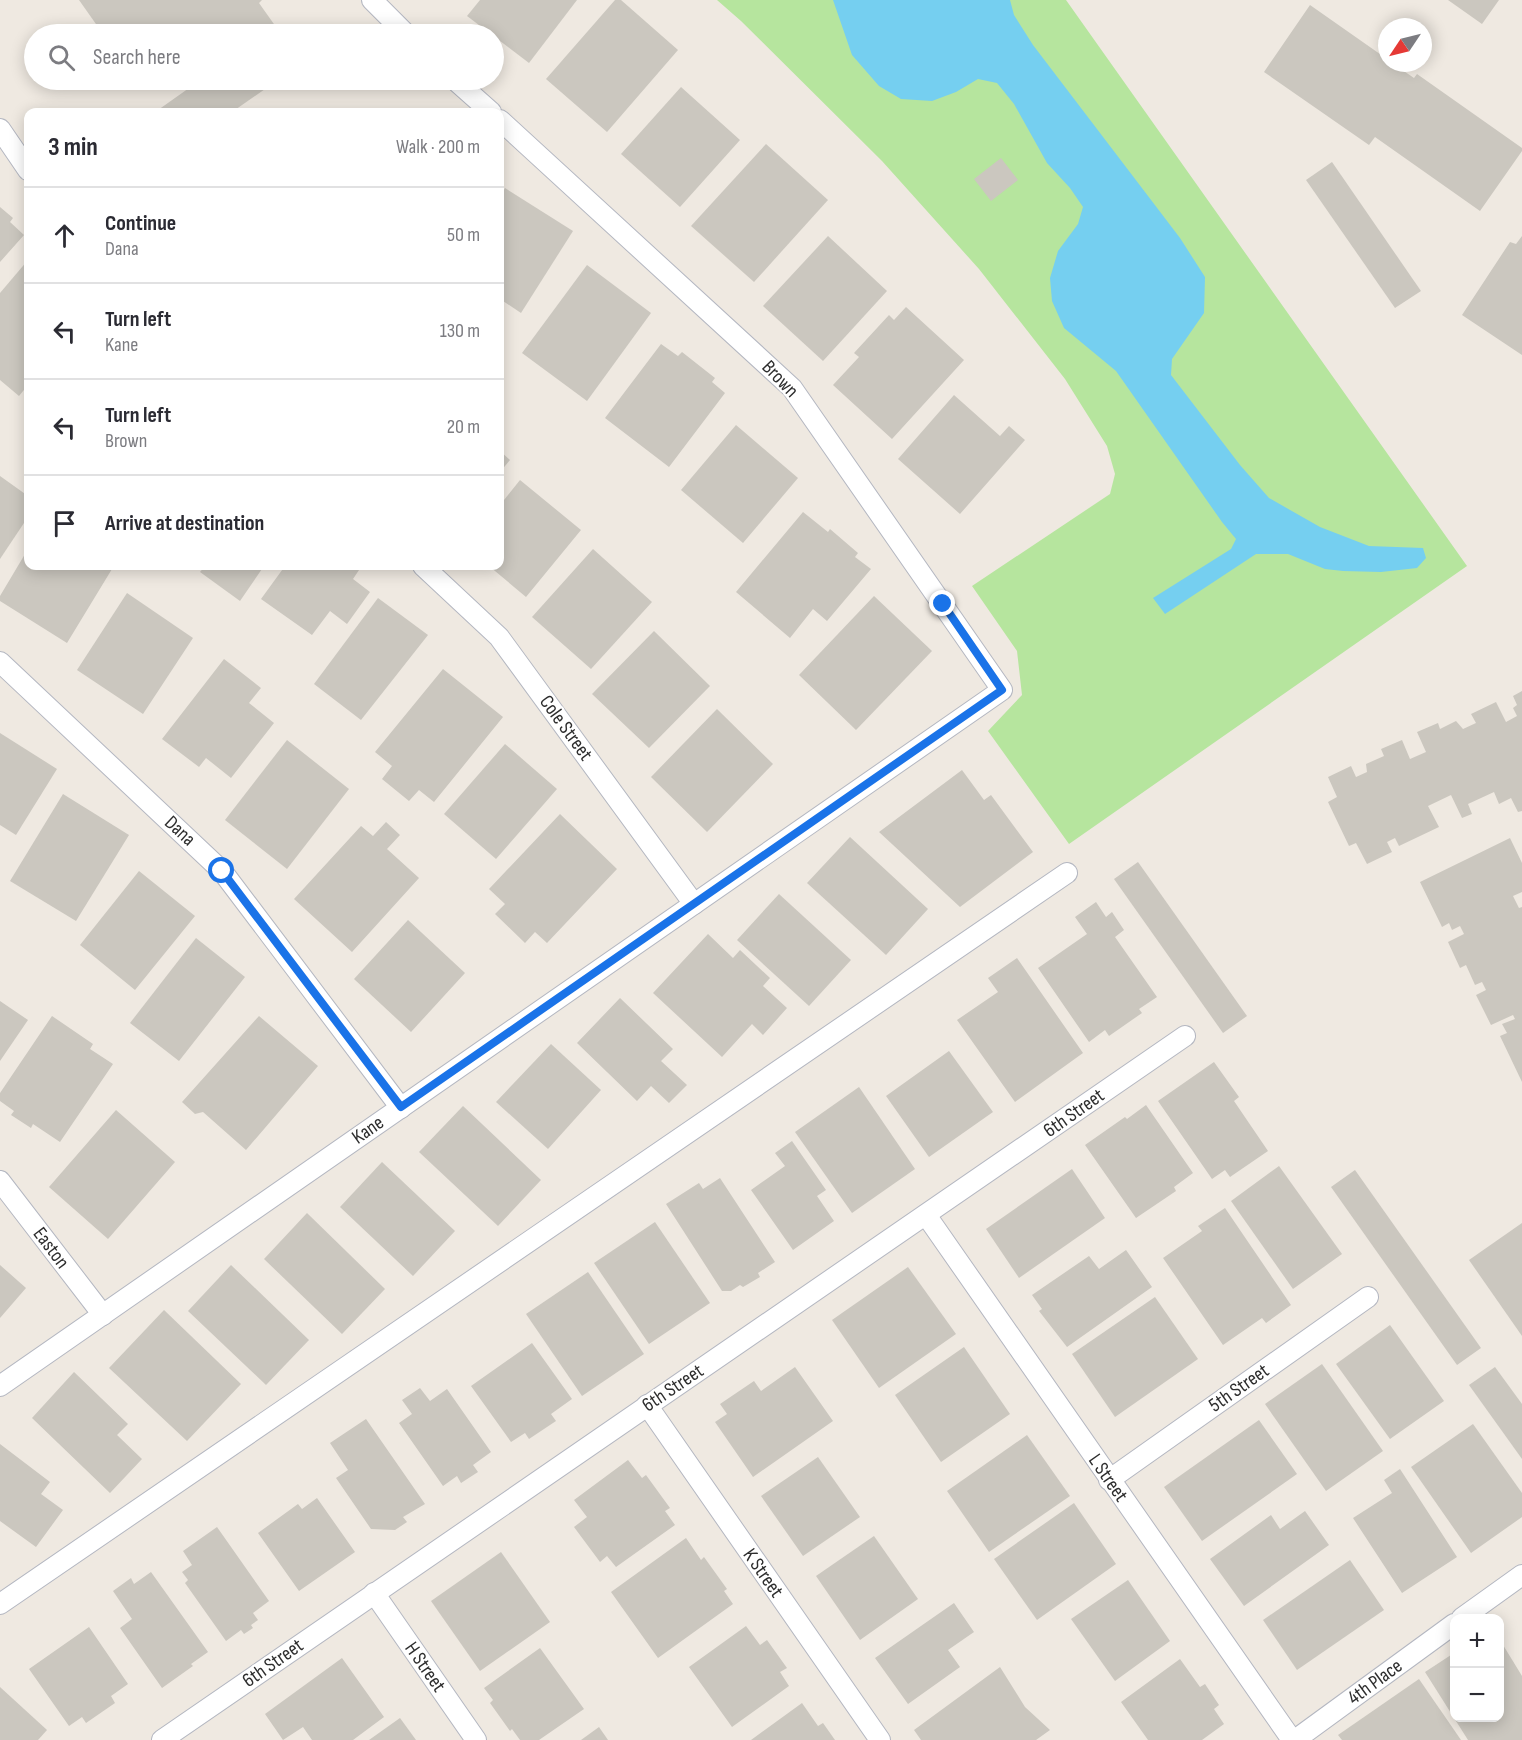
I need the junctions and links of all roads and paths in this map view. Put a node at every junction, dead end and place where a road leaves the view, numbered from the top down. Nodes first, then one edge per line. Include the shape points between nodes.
1 (372, 0) edge
2 (396, 24) edge
3 (466, 90) edge
4 (486, 108) edge
5 (504, 124) edge
6 (0, 129) edge
7 (24, 164) edge
8 (427, 570) edge
9 (0, 662) edge
10 (1002, 690) joint
11 (1067, 873) dead end
12 (694, 904) junction
13 (1185, 1036) dead end
14 (401, 1107) junction
15 (0, 1181) edge
16 (926, 1215) junction
17 (1368, 1297) dead end
18 (103, 1315) junction
19 (0, 1386) edge
20 (647, 1405) junction
21 (1109, 1480) junction
22 (1522, 1575) edge
23 (374, 1593) junction
24 (0, 1604) edge
25 (1468, 1614) edge
26 (1450, 1628) edge
27 (162, 1740) edge
28 (476, 1740) edge
29 (880, 1740) edge
30 (1294, 1740) edge

1 - 2 lane
3 - 4 lane
5 - 10 lane, Brown via 792,388
6 - 7 lane
8 - 12 lane, Cole Street via 499,637
9 - 14 lane, Dana via 222,871
10 - 12 lane, Kane
11 - 24 lane
12 - 14 lane, Kane
13 - 16 lane, 6th Street
14 - 18 lane, Kane
15 - 18 lane, Easton
16 - 20 lane, 6th Street
16 - 21 lane, L Street
17 - 21 lane, 5th Street
18 - 19 lane, Kane
20 - 23 lane, 6th Street
20 - 29 lane, K Street
21 - 30 lane, L Street
22 - 25 lane
23 - 27 lane, 6th Street
23 - 28 lane, H Street
26 - 30 lane, 4th Place

